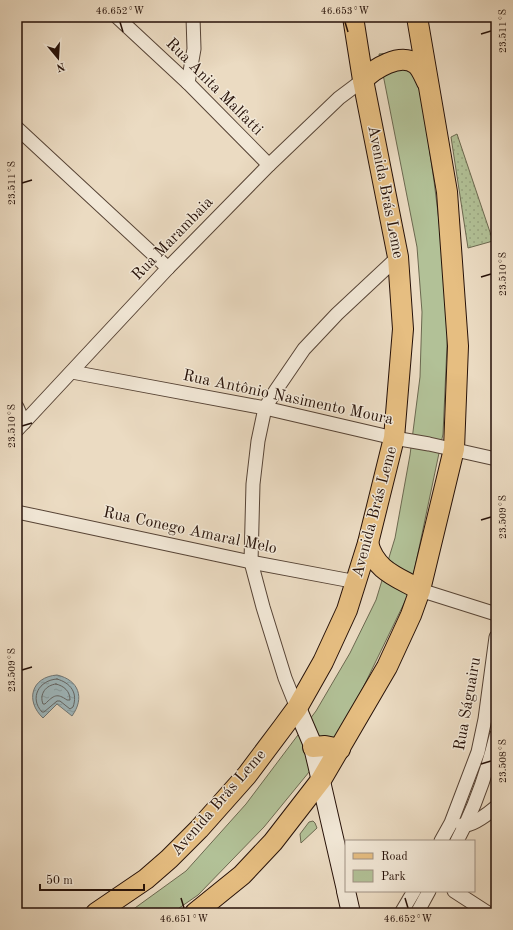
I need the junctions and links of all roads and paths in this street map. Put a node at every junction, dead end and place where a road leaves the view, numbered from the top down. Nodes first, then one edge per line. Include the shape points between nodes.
1 (117, 17) edge
2 (193, 17) edge
3 (353, 17) edge
4 (417, 17) edge
5 (363, 80) junction
6 (188, 83) junction
7 (431, 92) junction
8 (17, 128) edge
9 (269, 166) junction
10 (398, 257) junction
11 (168, 268) junction
12 (72, 372) junction
13 (17, 407) edge
14 (265, 408) junction
15 (21, 427) edge
16 (394, 438) junction
17 (454, 449) junction
18 (496, 459) edge
19 (17, 512) edge
20 (368, 543) junction
21 (251, 562) junction
22 (357, 582) junction
23 (420, 590) junction
24 (496, 614) edge
25 (496, 637) edge
26 (297, 708) junction
27 (480, 743) junction
28 (495, 744) edge
29 (313, 748) junction
30 (340, 748) junction
31 (321, 780) junction
32 (496, 807) edge
33 (451, 823) junction
34 (466, 826) junction
35 (442, 840) edge
36 (458, 840) edge
37 (345, 887) edge
38 (346, 892) edge
39 (413, 892) edge
40 (428, 892) edge
41 (456, 892) edge
42 (197, 912) edge
43 (96, 913) edge
44 (351, 913) edge
45 (401, 913) edge
46 (417, 913) edge
47 (488, 913) edge

1 - 6 street, Rua Anita Malfatti
2 - 6 street via 194,49
3 - 5 main road, Avenida Brás Leme
4 - 7 main road
5 - 7 main road via 377,68 405,60 419,68
5 - 9 street, Rua Marambaia via 339,98
5 - 10 main road, Avenida Brás Leme
6 - 9 street, Rua Anita Malfatti
7 - 17 main road via 447,192 458,346
8 - 11 street
9 - 11 street, Rua Marambaia
10 - 14 street via 304,349
10 - 16 main road, Avenida Brás Leme via 403,329
11 - 12 street, Rua Marambaia
12 - 14 street, Rua Antônio Nasimento Moura
12 - 15 street, Rua Marambaia
13 - 15 street
14 - 16 street, Rua Antônio Nasimento Moura
14 - 21 street via 253,484
16 - 17 street, Rua Antônio Nasimento Moura
16 - 20 main road, Avenida Brás Leme
17 - 18 street, Rua Antônio Nasimento Moura
17 - 23 main road
19 - 21 street, Rua Conego Amaral Melo
20 - 22 main road, Avenida Brás Leme
20 - 23 main road via 382,569
21 - 22 street, Rua Conego Amaral Melo
21 - 26 street via 263,607
22 - 26 main road, Avenida Brás Leme via 323,662
23 - 24 street
23 - 30 main road via 387,667
25 - 27 street, Rua Ságuairu
26 - 29 street
26 - 43 main road, Avenida Brás Leme via 247,775 199,829 146,879
27 - 28 street
27 - 33 street, Rua Ságuairu
28 - 34 street, Rua Ságuairu
29 - 30 main road
29 - 31 street
30 - 31 main road
31 - 37 street
31 - 42 main road via 273,842 242,875
32 - 34 street
33 - 34 street
33 - 35 street, Rua Ságuairu
34 - 36 street, Rua Ságuairu
38 - 44 street
39 - 45 street
40 - 46 street
41 - 47 street

